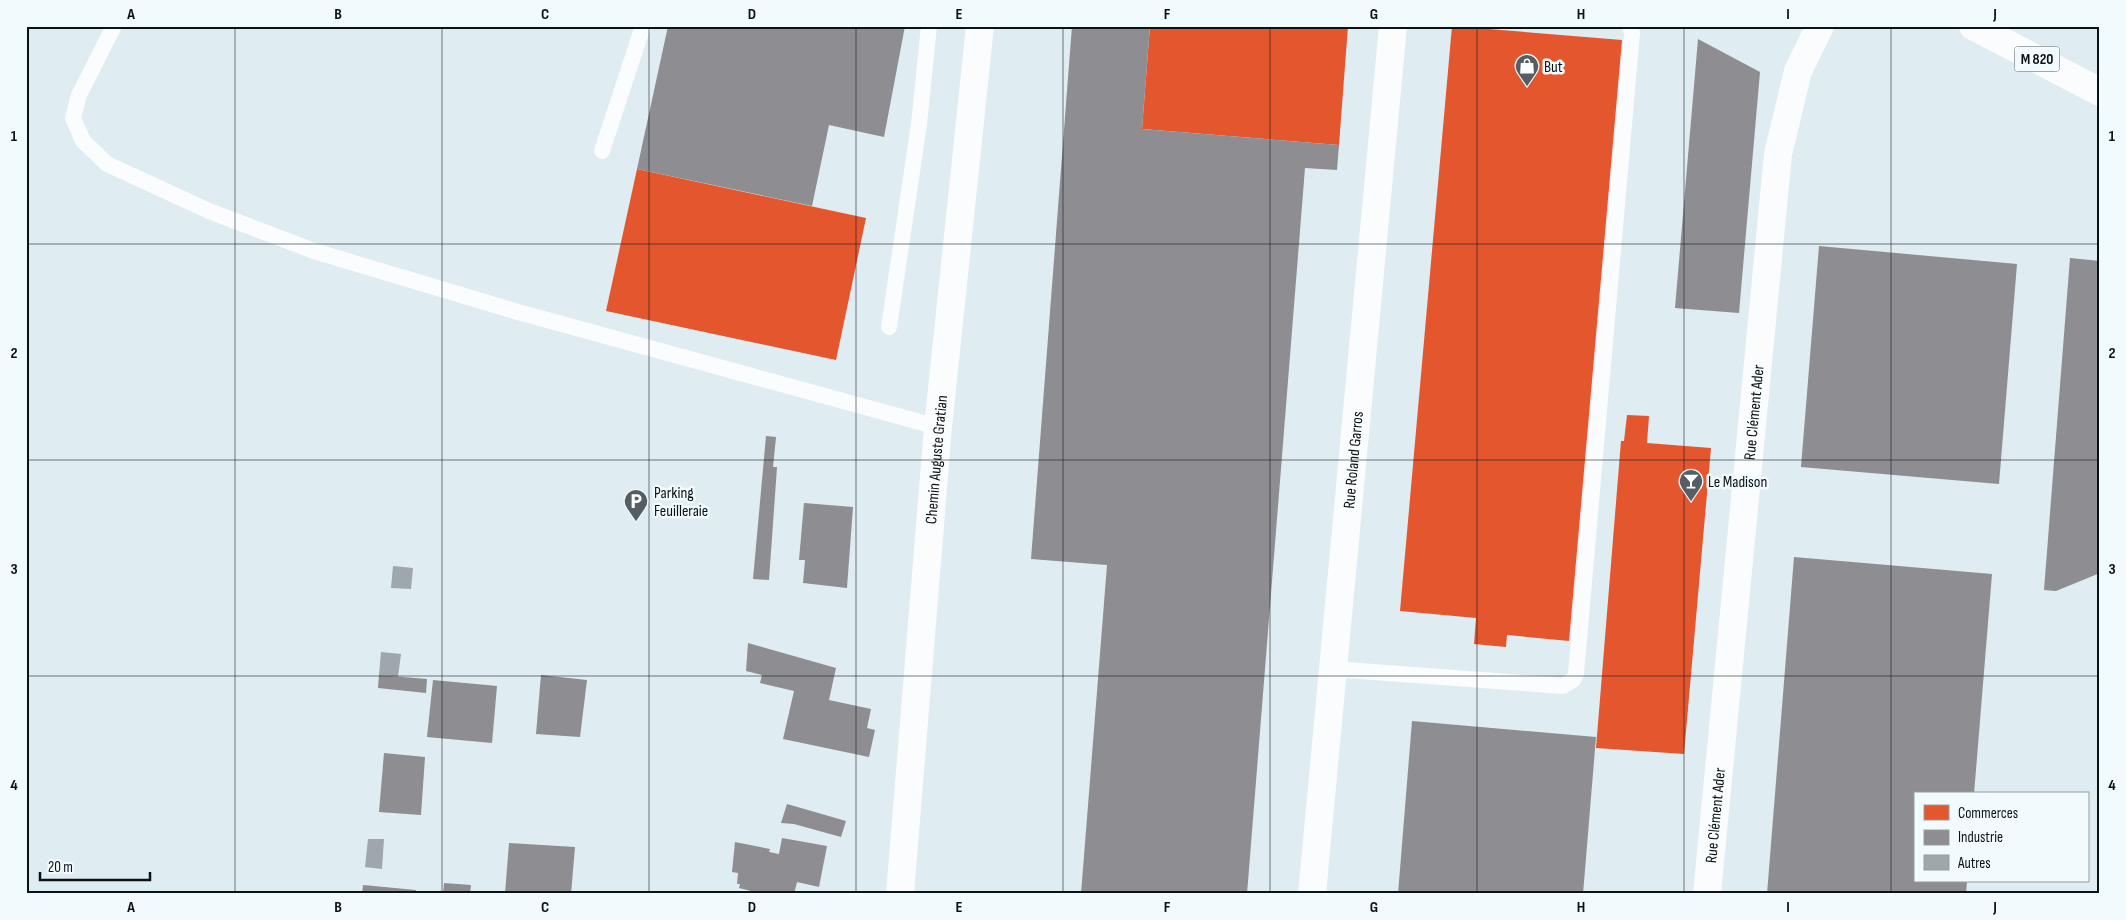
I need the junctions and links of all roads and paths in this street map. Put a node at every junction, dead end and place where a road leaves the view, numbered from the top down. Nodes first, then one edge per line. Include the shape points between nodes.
1 (114, 26) edge
2 (643, 26) edge
3 (929, 26) edge
4 (980, 26) edge
5 (1394, 26) edge
6 (1630, 26) edge
7 (1820, 26) edge
8 (1973, 26) edge
9 (2100, 92) edge
10 (602, 151) dead end
11 (888, 327) dead end
12 (938, 427) junction
13 (1334, 669) junction
14 (900, 894) edge
15 (1312, 894) edge
16 (1707, 894) edge

1 - 12 lane via 79,95 73,118 83,141 107,164 209,211 314,251 518,312
2 - 10 lane
3 - 11 lane via 919,124
4 - 12 street, Chemin Auguste Gratian
5 - 13 street, Rue Roland Garros
6 - 13 lane via 1576,674 1563,686
7 - 16 street, Rue Clément Ader via 1798,71 1778,154
8 - 9 street, M 820
12 - 14 street, Chemin Auguste Gratian
13 - 15 street, Rue Roland Garros

